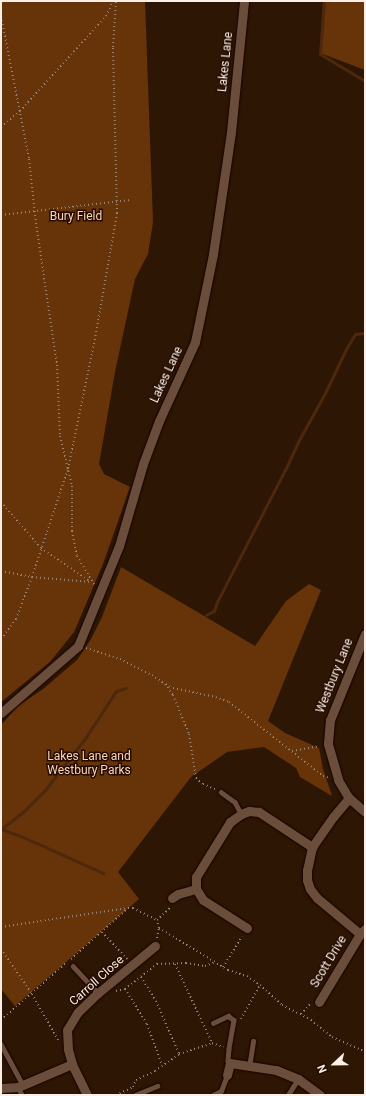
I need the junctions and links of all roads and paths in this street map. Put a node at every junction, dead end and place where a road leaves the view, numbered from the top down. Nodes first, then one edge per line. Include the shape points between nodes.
1 (114, 1) edge
2 (244, 1) edge
3 (1, 16) edge
4 (20, 111) junction
5 (1, 127) edge
6 (130, 200) dead end
7 (117, 201) junction
8 (34, 212) junction
9 (1, 215) edge
10 (68, 469) junction
11 (1, 502) edge
12 (41, 548) junction
13 (1, 571) edge
14 (32, 577) junction
15 (92, 582) junction
16 (102, 589) junction
17 (365, 634) edge
18 (1, 639) edge
19 (78, 646) junction
20 (165, 684) junction
21 (1, 713) edge
22 (328, 744) junction
23 (292, 751) junction
24 (338, 780) junction
25 (221, 792) joint
26 (350, 798) junction
27 (365, 812) edge
28 (241, 814) junction
29 (312, 847) junction
30 (196, 889) junction
31 (172, 898) joint
32 (128, 908) junction
33 (157, 920) junction
34 (1, 927) edge
35 (159, 928) junction
36 (247, 928) joint
37 (363, 931) edge
38 (102, 932) junction
39 (155, 946) joint
40 (1, 949) edge
41 (215, 962) junction
42 (175, 964) junction
43 (132, 965) junction
44 (73, 966) dead end
45 (223, 967) junction
46 (141, 977) junction
47 (109, 984) junction
48 (260, 986) junction
49 (125, 989) junction
50 (98, 993) junction
51 (32, 994) junction
52 (319, 1002) joint
53 (300, 1014) junction
54 (1, 1020) edge
55 (240, 1022) dead end
56 (213, 1023) dead end
57 (253, 1041) dead end
58 (212, 1042) junction
59 (1, 1044) edge
60 (68, 1049) junction
61 (229, 1049) junction
62 (365, 1052) edge
63 (179, 1054) junction
64 (230, 1063) junction
65 (72, 1064) junction
66 (162, 1066) junction
67 (249, 1067) junction
68 (227, 1075) joint
69 (298, 1079) junction
70 (156, 1086) dead end
71 (1, 1088) edge
72 (21, 1089) edge
73 (87, 1095) edge
74 (116, 1095) edge
75 (135, 1095) edge
76 (213, 1095) edge
77 (288, 1095) edge
78 (320, 1095) edge

1 - 4 path via 106,16
1 - 7 path
2 - 16 street, Lakes Lane via 231,132 213,254 195,342 159,421 143,464 119,546
3 - 4 path
4 - 5 path
4 - 8 path via 29,158
6 - 7 path
7 - 8 path
7 - 10 path via 95,336
8 - 9 path
8 - 10 path via 57,365 60,436
10 - 12 path
10 - 15 path via 72,486 72,531 77,556
11 - 12 path
12 - 14 path
12 - 15 path
13 - 14 path
14 - 15 path
14 - 18 path via 16,619
15 - 16 path
16 - 19 street, Lakes Lane
17 - 22 street, Westbury Lane via 330,720
19 - 20 path via 120,659
19 - 21 street, Lakes Lane
20 - 23 path via 229,702
20 - 25 path via 173,695 189,734 196,778
22 - 23 path
22 - 24 street, Westbury Lane
23 - 24 path via 323,776
24 - 26 street, Westbury Lane
25 - 28 lane via 235,802
26 - 27 street, Westbury Lane
26 - 29 street, Scott Drive
28 - 29 street via 249,811 259,812
28 - 30 street via 230,822 196,877
29 - 37 street, Scott Drive via 307,870 310,889 325,906
30 - 31 street
30 - 36 street via 203,900
31 - 33 path via 173,905
32 - 33 path
32 - 34 path
32 - 38 path
33 - 35 path
35 - 39 path
35 - 41 path
36 - 45 path
37 - 52 street, Scott Drive
38 - 43 path
38 - 51 path
39 - 43 street, Carroll Close
40 - 51 path
41 - 42 path via 205,966
41 - 45 path
42 - 46 path via 157,964
42 - 58 path
43 - 47 street, Carroll Close
44 - 50 lane
45 - 48 path via 247,976
46 - 49 path
46 - 63 path via 156,1001
47 - 49 path via 116,991
47 - 50 street, Carroll Close
48 - 53 path via 282,1005
48 - 55 path
49 - 66 path via 147,1024
50 - 60 street, Carroll Close via 78,1012 67,1030
51 - 54 path
51 - 60 path via 60,1044
52 - 53 path via 310,1004
53 - 62 path via 332,1037
56 - 61 lane via 228,1016 234,1020
57 - 67 lane
58 - 61 path
58 - 63 path
59 - 72 lane
60 - 65 street, Carroll Close
61 - 64 lane
63 - 66 path
64 - 67 street
64 - 68 street
65 - 72 street
65 - 73 street, Carroll Close
66 - 74 path via 136,1080 133,1087
67 - 69 street via 276,1070
68 - 76 lane via 221,1091
69 - 77 lane
69 - 78 street
70 - 75 lane
71 - 72 street

